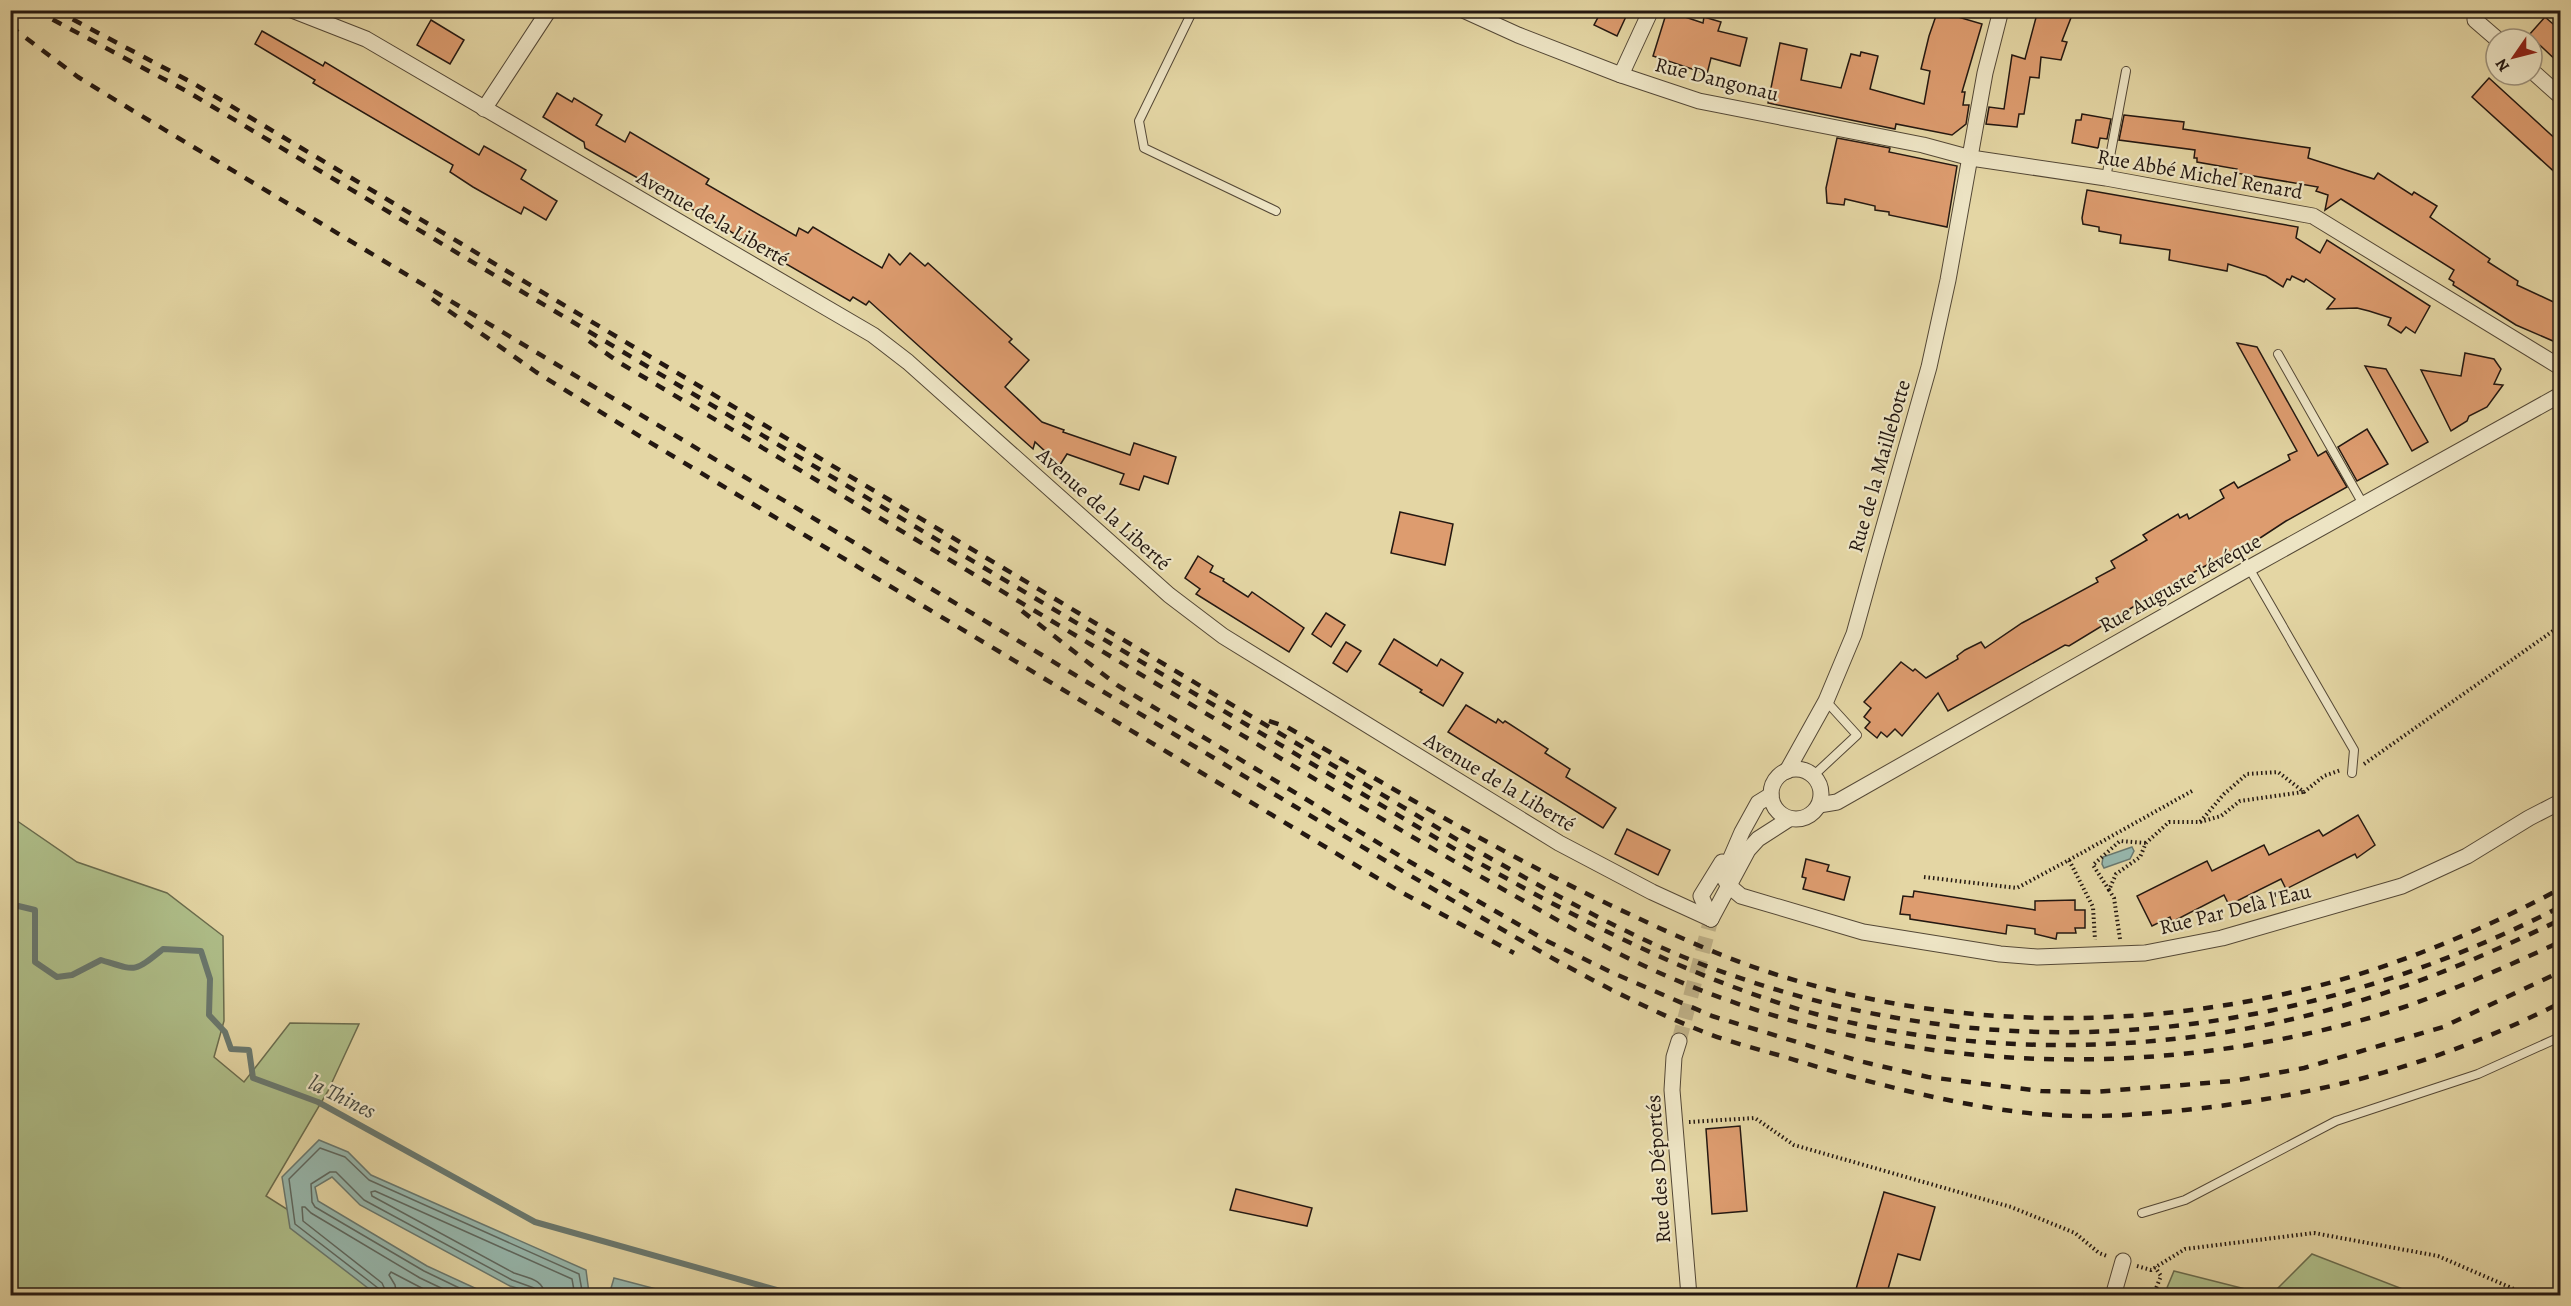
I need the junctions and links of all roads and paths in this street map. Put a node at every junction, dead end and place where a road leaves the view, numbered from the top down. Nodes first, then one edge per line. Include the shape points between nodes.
1 (292, 10) edge
2 (549, 10) edge
3 (1193, 10) edge
4 (1463, 10) edge
5 (1651, 10) edge
6 (2001, 10) edge
7 (2475, 10) edge
8 (2484, 28) edge
9 (2126, 71) dead end
10 (1621, 75) junction
11 (2544, 82) edge
12 (2560, 96) edge
13 (484, 110) junction
14 (1971, 158) junction
15 (2106, 178) junction
16 (1276, 211) dead end
17 (2278, 354) dead end
18 (2560, 367) edge
19 (2560, 395) edge
20 (2363, 504) junction
21 (2249, 568) junction
22 (2560, 626) edge
23 (1826, 701) junction
24 (1787, 771) junction
25 (2352, 773) junction
26 (1813, 776) junction
27 (2192, 791) dead end
28 (2304, 792) junction
29 (1771, 795) junction
30 (2560, 802) edge
31 (1819, 805) junction
32 (1789, 819) junction
33 (2200, 822) junction
34 (1742, 832) junction
35 (2146, 843) junction
36 (2069, 860) junction
37 (1924, 877) dead end
38 (1728, 885) junction
39 (2109, 890) junction
40 (1711, 919) junction
41 (2122, 954) junction
42 (2096, 956) junction
43 (2560, 1037) edge
44 (1679, 1041) tunnel mouth
45 (1676, 1123) junction
46 (2142, 1213) dead end
47 (2123, 1262) junction
48 (2155, 1267) junction
49 (1689, 1296) edge
50 (2113, 1296) edge
51 (2154, 1296) edge
52 (2530, 1296) edge

1 - 13 street, Avenue de la Liberté via 366,39
2 - 13 street
3 - 16 lane via 1139,121 1144,148
4 - 10 street, Rue Dangonau
5 - 10 street
6 - 14 street, Rue de la Maillebotte via 1985,73
7 - 8 street via 2475,20
9 - 15 lane
10 - 14 street, Rue Dangonau via 1699,100
11 - 12 street
13 - 40 street, Avenue de la Liberté via 873,335 1169,595 1223,636 1559,843
14 - 15 street, Rue Abbé Michel Renard
14 - 23 street, Rue de la Maillebotte via 1929,367 1854,634
15 - 18 street, Rue Abbé Michel Renard via 2313,216
17 - 20 lane
19 - 20 street, Rue Auguste Lévéque
20 - 21 street, Rue Auguste Lévéque
21 - 25 lane via 2354,750
21 - 31 street, Rue Auguste Lévéque via 1837,802
22 - 25 path
23 - 24 street, Rue de la Maillebotte
23 - 26 lane via 1857,735
24 - 26 street via 1797,769
24 - 29 street via 1774,782
25 - 28 path via 2346,768 2324,776
26 - 31 street via 1821,788
27 - 36 path
28 - 33 path via 2240,801 2221,816
28 - 33 path via 2278,772 2247,774
29 - 32 street via 1774,807
29 - 34 street via 1758,803
30 - 41 street, Rue Par Delà l'Eau via 2467,856 2402,886 2222,939
31 - 32 street via 1806,818
32 - 38 street via 1758,839
33 - 35 path via 2169,822
34 - 38 street via 1722,876
34 - 40 street via 1701,896
35 - 39 path via 2140,857 2116,874
35 - 39 path via 2120,841 2093,865
36 - 37 path via 2017,888
36 - 42 path via 2093,907
38 - 40 street
38 - 42 street, Rue Par Delà l'Eau via 1741,896 1863,932 2000,954
39 - 41 path via 2114,898
41 - 42 street, Rue Par Delà l'Eau
43 - 46 lane via 2478,1074 2336,1121 2185,1200
44 - 45 street, Rue des Déportés via 1672,1090
45 - 47 path via 1755,1118 1794,1145 2011,1207 2075,1233 2099,1253
45 - 49 street, Rue des Déportés
47 - 48 path via 2151,1270
47 - 50 street
48 - 51 path via 2161,1276
48 - 52 path via 2185,1249 2314,1233 2438,1256

